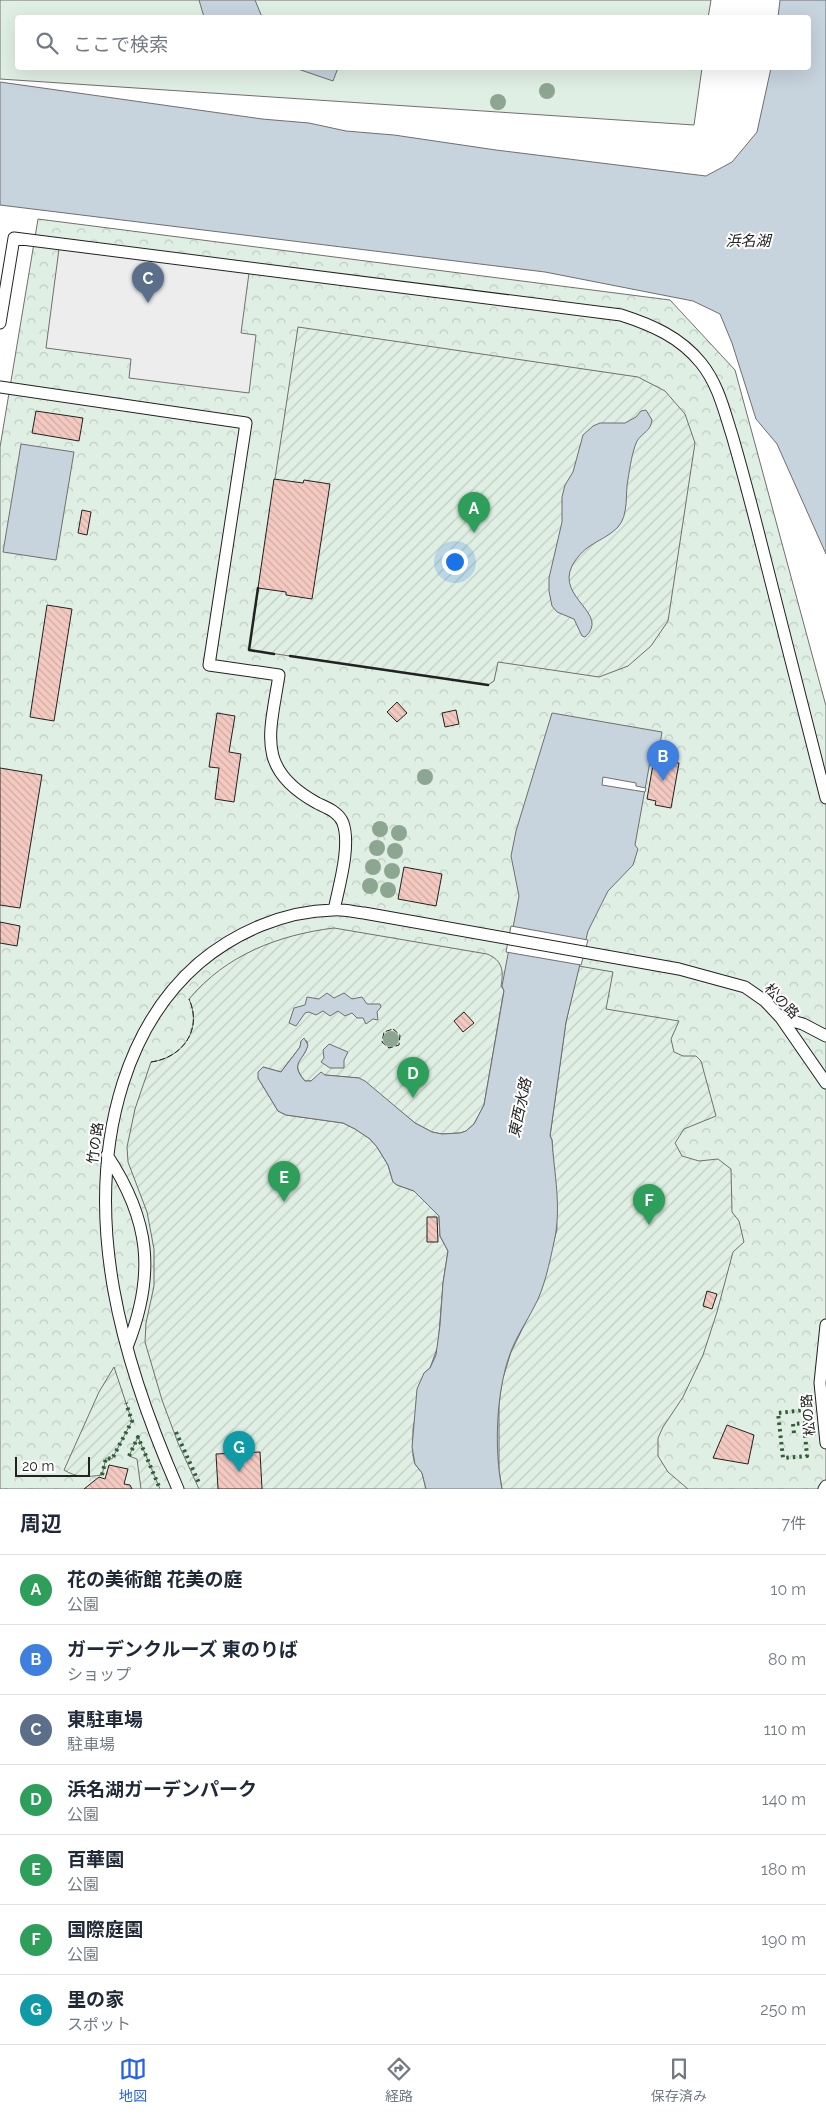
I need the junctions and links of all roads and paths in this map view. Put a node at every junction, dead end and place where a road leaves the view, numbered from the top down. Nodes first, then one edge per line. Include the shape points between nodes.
1 (0, 323) edge
2 (0, 387) edge
3 (826, 798) edge
4 (334, 910) junction
5 (470, 932) joint
6 (781, 1018) junction
7 (826, 1036) edge
8 (826, 1083) edge
9 (108, 1155) junction
10 (826, 1325) edge
11 (127, 1347) junction
12 (826, 1437) edge
13 (826, 1443) edge
14 (178, 1489) edge

1 - 3 lane via 14,238 621,315 666,332 701,363 723,405
2 - 4 lane via 246,423 209,665 279,675 270,747 280,775 302,795 335,812 343,822 345,854
4 - 5 lane, 竹の路
4 - 9 lane, 竹の路 via 269,922 239,935 186,974 146,1027 129,1065 117,1104
5 - 6 lane, 松の路 via 693,972 745,986
6 - 7 lane via 803,1024
6 - 8 lane, 松の路
9 - 11 lane, 竹の路 via 104,1185 105,1226
9 - 11 lane via 135,1206 144,1250 144,1286 138,1320
10 - 12 lane, 松の路 via 820,1383
11 - 14 lane, 竹の路 via 145,1407
12 - 13 lane, 松の路

